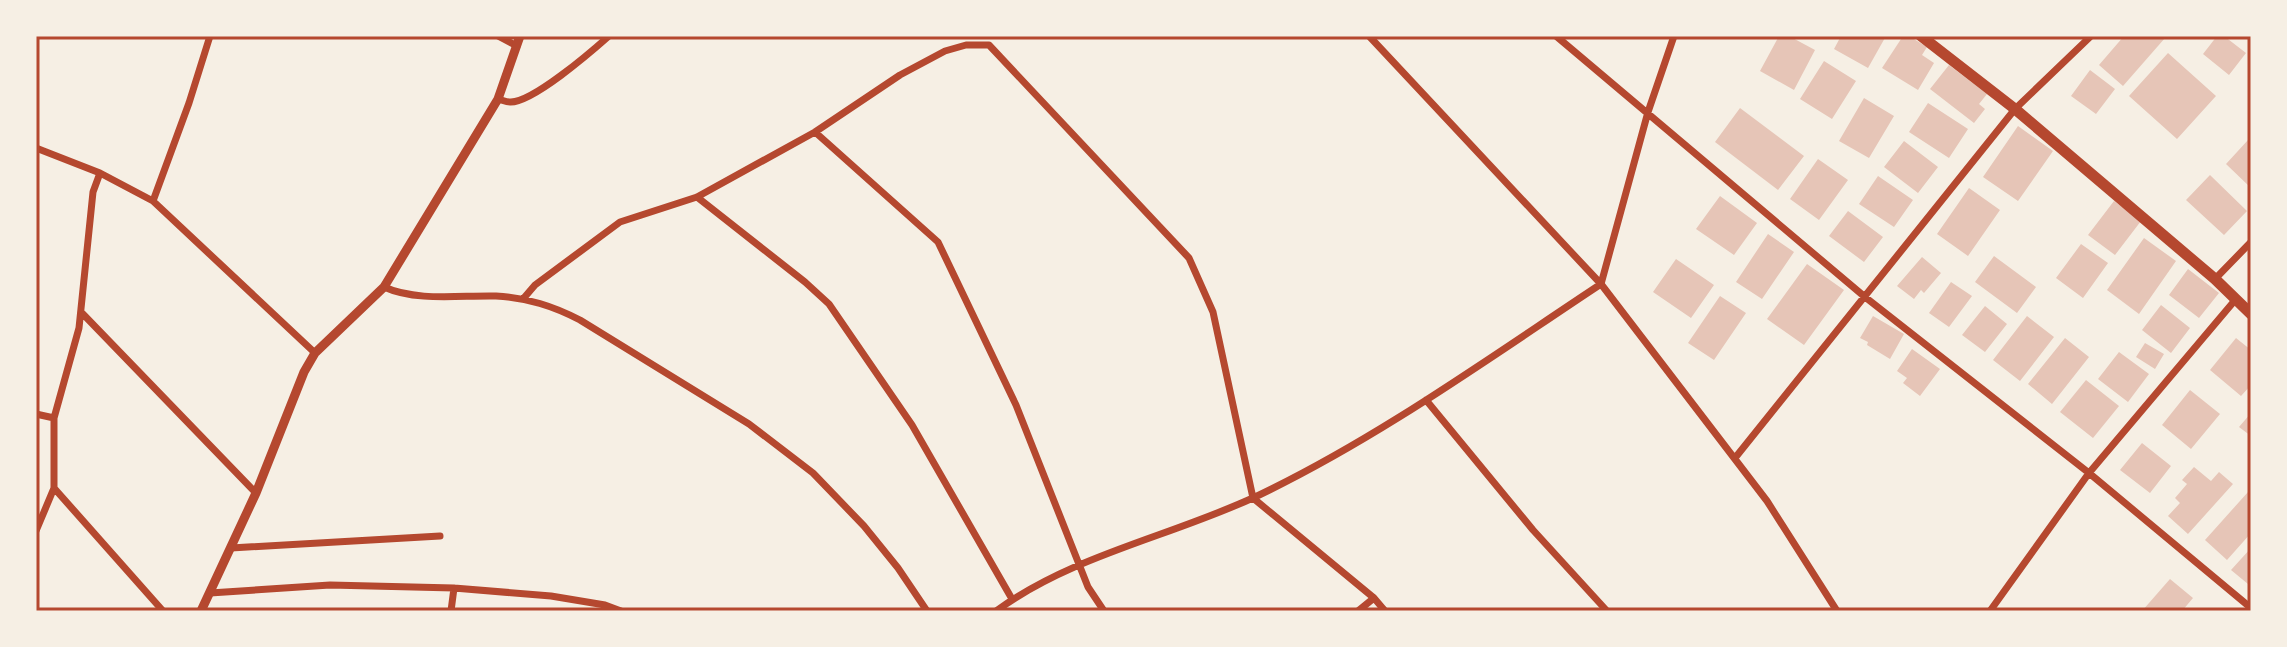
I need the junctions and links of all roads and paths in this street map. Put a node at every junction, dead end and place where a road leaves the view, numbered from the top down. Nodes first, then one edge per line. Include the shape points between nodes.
1 (210, 36) edge
2 (498, 36) edge
3 (609, 36) edge
4 (1369, 36) edge
5 (1383, 36) edge
6 (1556, 36) edge
7 (1674, 36) edge
8 (1921, 36) edge
9 (2091, 36) edge
10 (519, 41) edge
11 (1377, 45) junction
12 (498, 99) junction
13 (2015, 109) junction
14 (1648, 112) junction
15 (815, 132) junction
16 (36, 148) edge
17 (100, 173) junction
18 (697, 197) junction
19 (153, 201) junction
20 (2251, 242) edge
21 (2215, 279) junction
22 (1601, 284) junction
23 (384, 287) junction
24 (1865, 297) junction
25 (523, 299) junction
26 (2236, 299) junction
27 (81, 312) junction
28 (2251, 314) edge
29 (315, 353) junction
30 (1426, 400) junction
31 (36, 414) edge
32 (54, 418) junction
33 (1735, 458) junction
34 (2089, 473) junction
35 (54, 488) junction
36 (256, 493) junction
37 (1253, 498) junction
38 (36, 531) edge
39 (440, 536) dead end
40 (231, 548) junction
41 (1080, 564) junction
42 (454, 588) junction
43 (210, 593) junction
44 (1374, 598) junction
45 (1012, 599) junction
46 (2250, 605) edge
47 (604, 608) edge
48 (163, 611) edge
49 (201, 611) edge
50 (451, 611) edge
51 (621, 611) edge
52 (927, 611) edge
53 (996, 611) edge
54 (1104, 611) edge
55 (1358, 611) edge
56 (1385, 611) edge
57 (1607, 611) edge
58 (1837, 611) edge
59 (1990, 611) edge

1 - 19 street
2 - 10 street
3 - 12 street via 524,99
4 - 11 street
5 - 11 street
6 - 14 street
7 - 14 street
8 - 13 main road
9 - 13 street
10 - 12 street
11 - 22 street
12 - 23 street
13 - 21 main road
13 - 24 street
14 - 22 street
14 - 24 street
15 - 18 street
15 - 37 street via 945,51 989,45 1189,258 1213,312
15 - 41 street via 938,242 1016,405
16 - 17 street
17 - 19 street
17 - 27 street via 93,192
18 - 25 street via 620,222
18 - 45 street via 829,304 912,425
19 - 29 street
20 - 21 street
21 - 26 main road
22 - 30 street
22 - 33 street
23 - 25 street
23 - 29 street
24 - 33 street
24 - 34 street
25 - 52 street via 554,306 580,320 749,424 813,473 864,526
26 - 28 main road
26 - 34 street
27 - 32 street
27 - 36 street
29 - 36 street
30 - 37 street
30 - 57 street
31 - 32 street
32 - 35 street
33 - 58 street
34 - 46 street
34 - 59 street
35 - 38 street
35 - 48 street
36 - 40 street
37 - 41 street
37 - 44 street
39 - 40 street
40 - 43 street
41 - 45 street
41 - 54 street
42 - 43 street via 330,585
42 - 47 street via 551,596
42 - 50 street
43 - 49 street
44 - 55 street
44 - 56 street
45 - 53 street
47 - 51 street

